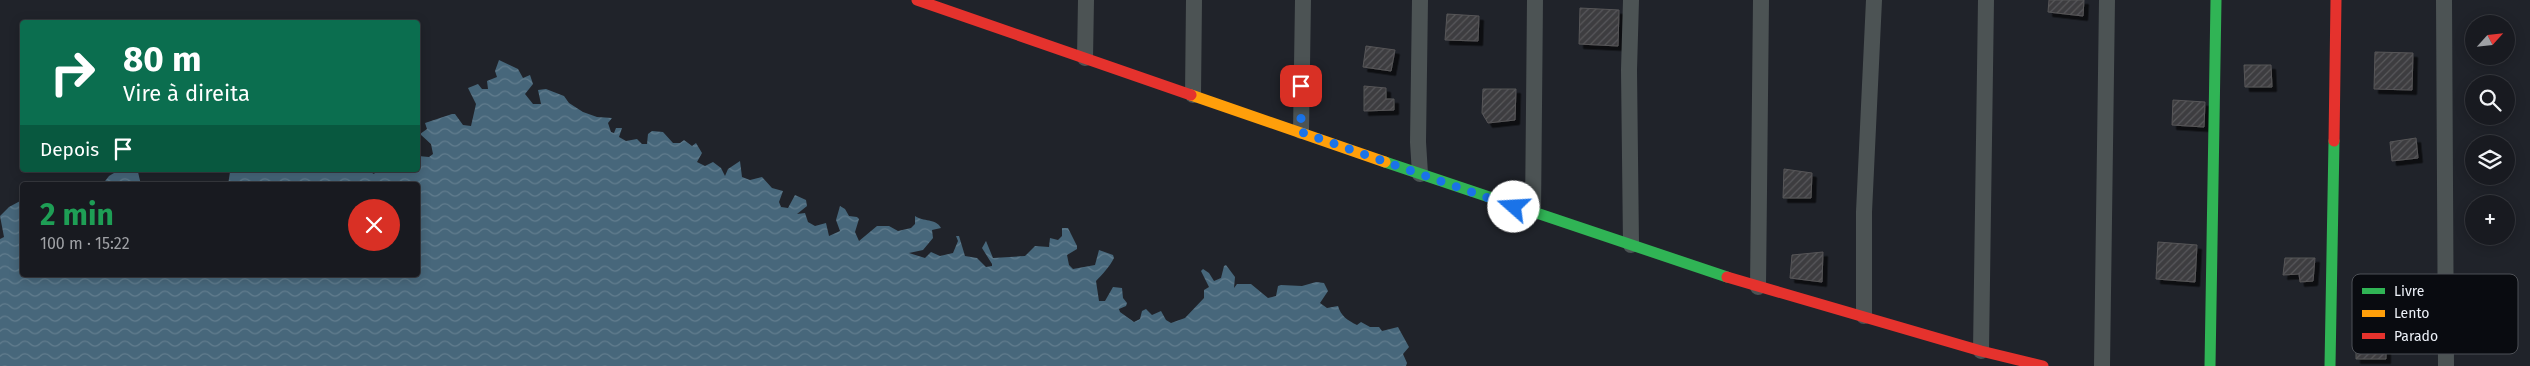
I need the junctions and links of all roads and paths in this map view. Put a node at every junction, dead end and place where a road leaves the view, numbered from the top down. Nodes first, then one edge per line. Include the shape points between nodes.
1 (917, 0) edge
2 (1086, 0) edge
3 (1194, 0) edge
4 (1303, 0) edge
5 (1420, 0) edge
6 (1535, 0) edge
7 (1631, 0) edge
8 (1761, 0) edge
9 (1874, 0) edge
10 (1986, 0) edge
11 (2107, 0) edge
12 (2216, 0) edge
13 (2336, 0) edge
14 (2444, 0) edge
15 (1085, 58) junction
16 (1193, 95) junction
17 (1301, 132) junction
18 (1420, 174) junction
19 (1532, 213) junction
20 (1631, 245) junction
21 (2445, 274) edge
22 (1758, 287) junction
23 (1864, 316) junction
24 (1981, 351) junction
25 (2043, 366) edge
26 (2102, 366) edge
27 (2210, 366) edge
28 (2330, 366) edge

1 - 15 street
2 - 15 street
3 - 16 street
4 - 17 street
5 - 18 street
6 - 19 street
7 - 20 street
8 - 22 street
9 - 23 street via 1864,212
10 - 24 street
11 - 26 street
12 - 27 street
13 - 28 street
14 - 21 street
15 - 16 street
16 - 17 street
17 - 18 street
18 - 19 street
19 - 20 street
20 - 22 street
22 - 23 street
23 - 24 street
24 - 25 street

